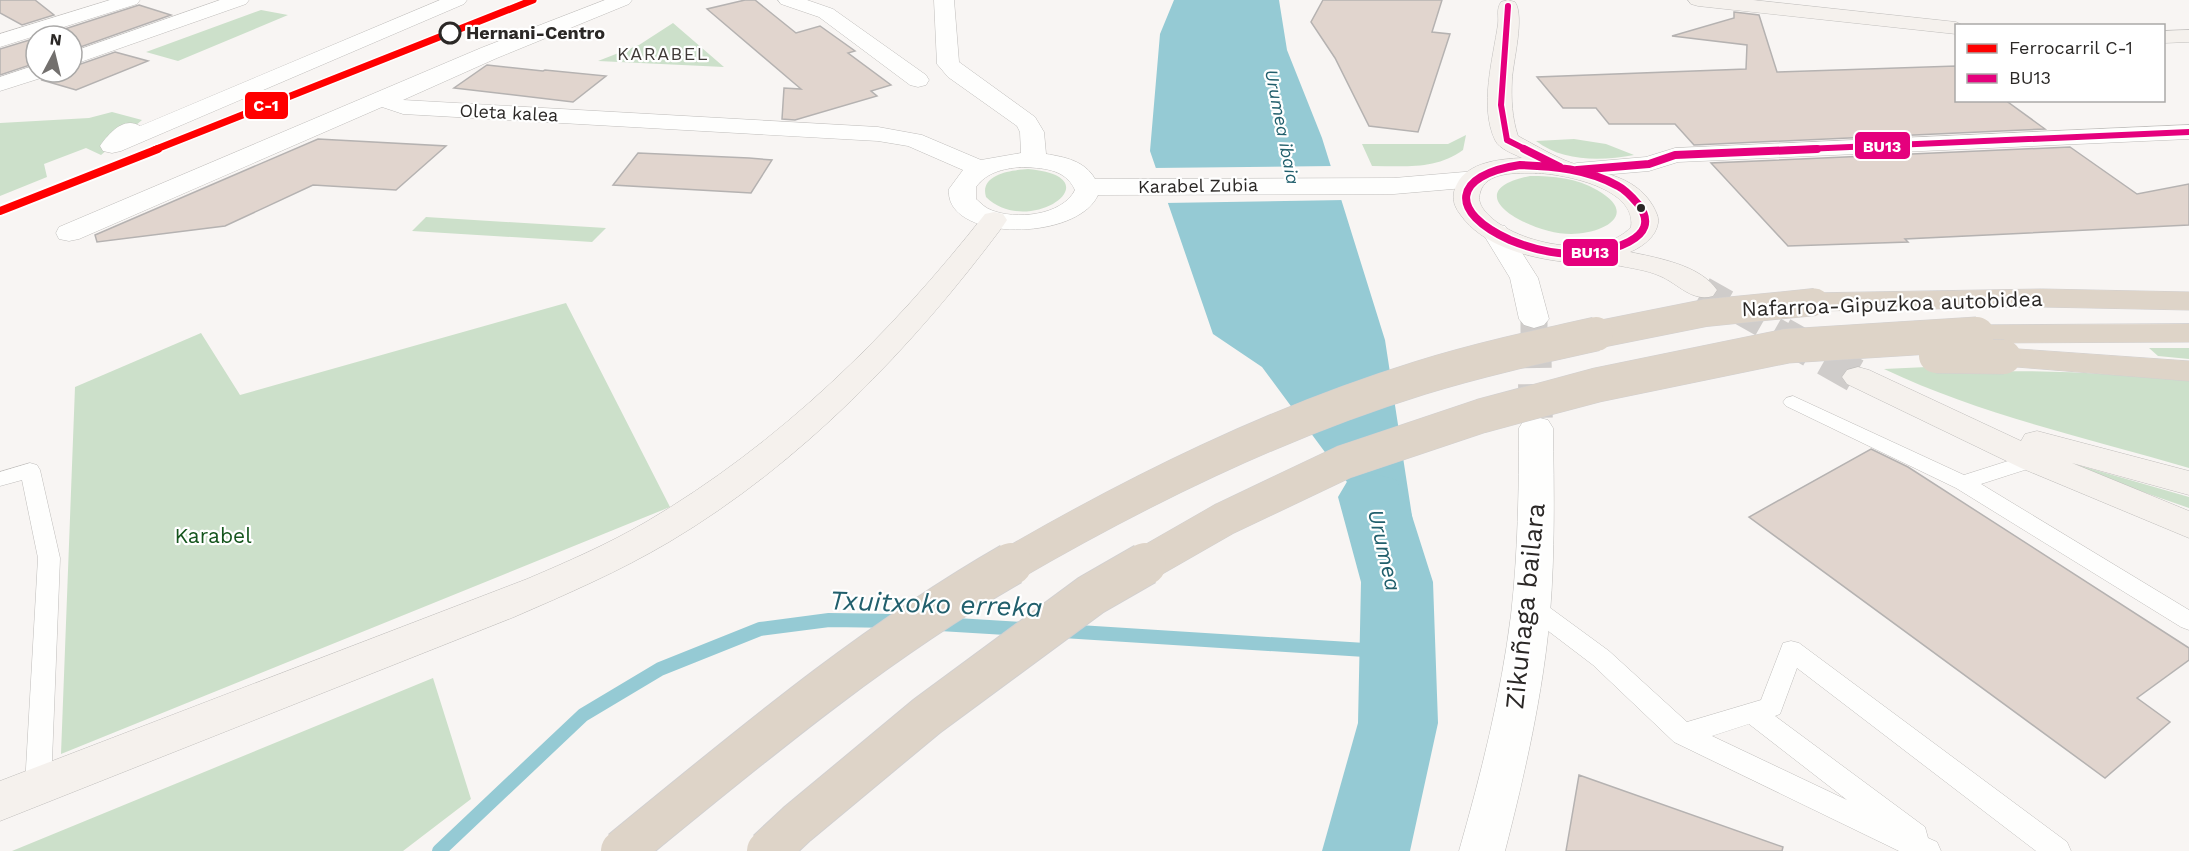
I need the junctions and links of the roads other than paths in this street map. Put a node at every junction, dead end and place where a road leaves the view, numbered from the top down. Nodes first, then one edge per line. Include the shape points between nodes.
1 (130, 0) edge
2 (239, 0) edge
3 (457, 0) edge
4 (622, 0) edge
5 (788, 0) edge
6 (944, 0) edge
7 (1698, 0) edge
8 (1508, 2) edge
9 (99, 10) junction
10 (1955, 28) edge
11 (2189, 36) edge
12 (2165, 37) edge
13 (127, 39) junction
14 (0, 41) edge
15 (489, 53) junction
16 (84, 55) edge
17 (531, 57) dead end
18 (24, 76) edge
19 (918, 80) dead end
20 (0, 84) edge
21 (393, 95) junction
22 (130, 129) dead end
23 (2189, 132) edge
24 (1507, 140) junction
25 (1034, 160) junction
26 (1649, 164) junction
27 (1569, 169) junction
28 (980, 170) junction
29 (1478, 184) junction
30 (1086, 186) junction
31 (1630, 195) junction
32 (994, 220) junction
33 (1495, 232) junction
34 (69, 233) dead end
35 (1642, 233) junction
36 (1551, 251) junction
37 (1597, 253) junction
38 (1668, 269) junction
39 (1524, 278) junction
40 (1703, 290) tunnel mouth
41 (2182, 299) edge
42 (1534, 319) tunnel mouth
43 (2189, 333) edge
44 (1991, 346) junction
45 (2189, 371) edge
46 (1858, 378) tunnel mouth
47 (1793, 402) dead end
48 (1940, 416) junction
49 (1536, 428) tunnel mouth
50 (2033, 460) junction
51 (0, 479) edge
52 (1963, 483) junction
53 (2189, 483) edge
54 (2189, 525) edge
55 (1530, 605) junction
56 (2189, 621) edge
57 (1753, 713) junction
58 (1683, 734) junction
59 (39, 786) junction
60 (0, 801) edge
61 (622, 851) edge
62 (768, 851) edge
63 (1482, 851) edge
64 (1927, 851) edge
65 (1935, 851) edge
66 (2057, 851) edge

1 - 9 street
2 - 13 street
3 - 22 street via 112,146
4 - 15 street
5 - 19 street via 826,14
6 - 25 street via 948,64 1027,122 1032,132
7 - 10 main road
8 - 24 main road via 1500,107
9 - 13 street
9 - 14 street
11 - 12 main road
13 - 16 street
15 - 17 street
15 - 21 street
18 - 20 street
21 - 28 street, Oleta kalea via 392,103 404,107 878,134 914,140
21 - 34 street
23 - 26 street via 1685,154
24 - 27 main road
24 - 29 main road
25 - 28 street via 1005,161
25 - 30 street via 1069,168
26 - 27 street
26 - 31 street
27 - 29 main road via 1523,165
27 - 31 main road via 1612,183
28 - 32 street via 964,184 963,201 980,215
29 - 30 street, Karabel Zubia
29 - 33 main road via 1472,212
30 - 32 street via 1086,196 1079,205 1052,219 1013,223
31 - 35 main road via 1644,215
32 - 59 main road via 886,349 755,465 693,510 622,550 516,600
33 - 36 main road
33 - 39 street
35 - 37 main road via 1625,246
35 - 38 main road
36 - 37 main road
36 - 39 street via 1542,255
37 - 38 main road
38 - 40 main road
39 - 42 street
41 - 61 highway, Nafarroa-Gipuzkoa autobidea, bridge via 1815,302 1728,310 1593,335 1401,383 1281,429 1179,475 987,579 881,647 801,705
43 - 44 highway, Nafarroa-Gipuzkoa autobidea
44 - 45 highway
44 - 62 highway, Nafarroa-Gipuzkoa autobidea, bridge via 1787,346 1597,385 1481,416 1344,462 1224,519 1091,595 927,716
46 - 48 main road
47 - 52 lane
48 - 50 main road
48 - 53 main road
49 - 55 street, Zikuñaga bailara
50 - 52 lane
50 - 54 main road
51 - 59 lane via 30,470 49,558
52 - 56 lane
55 - 58 lane via 1601,658
55 - 63 street, Zikuñaga bailara via 1510,738
57 - 58 lane
57 - 65 lane
57 - 66 lane via 1771,707 1791,650
58 - 64 lane
59 - 60 main road

